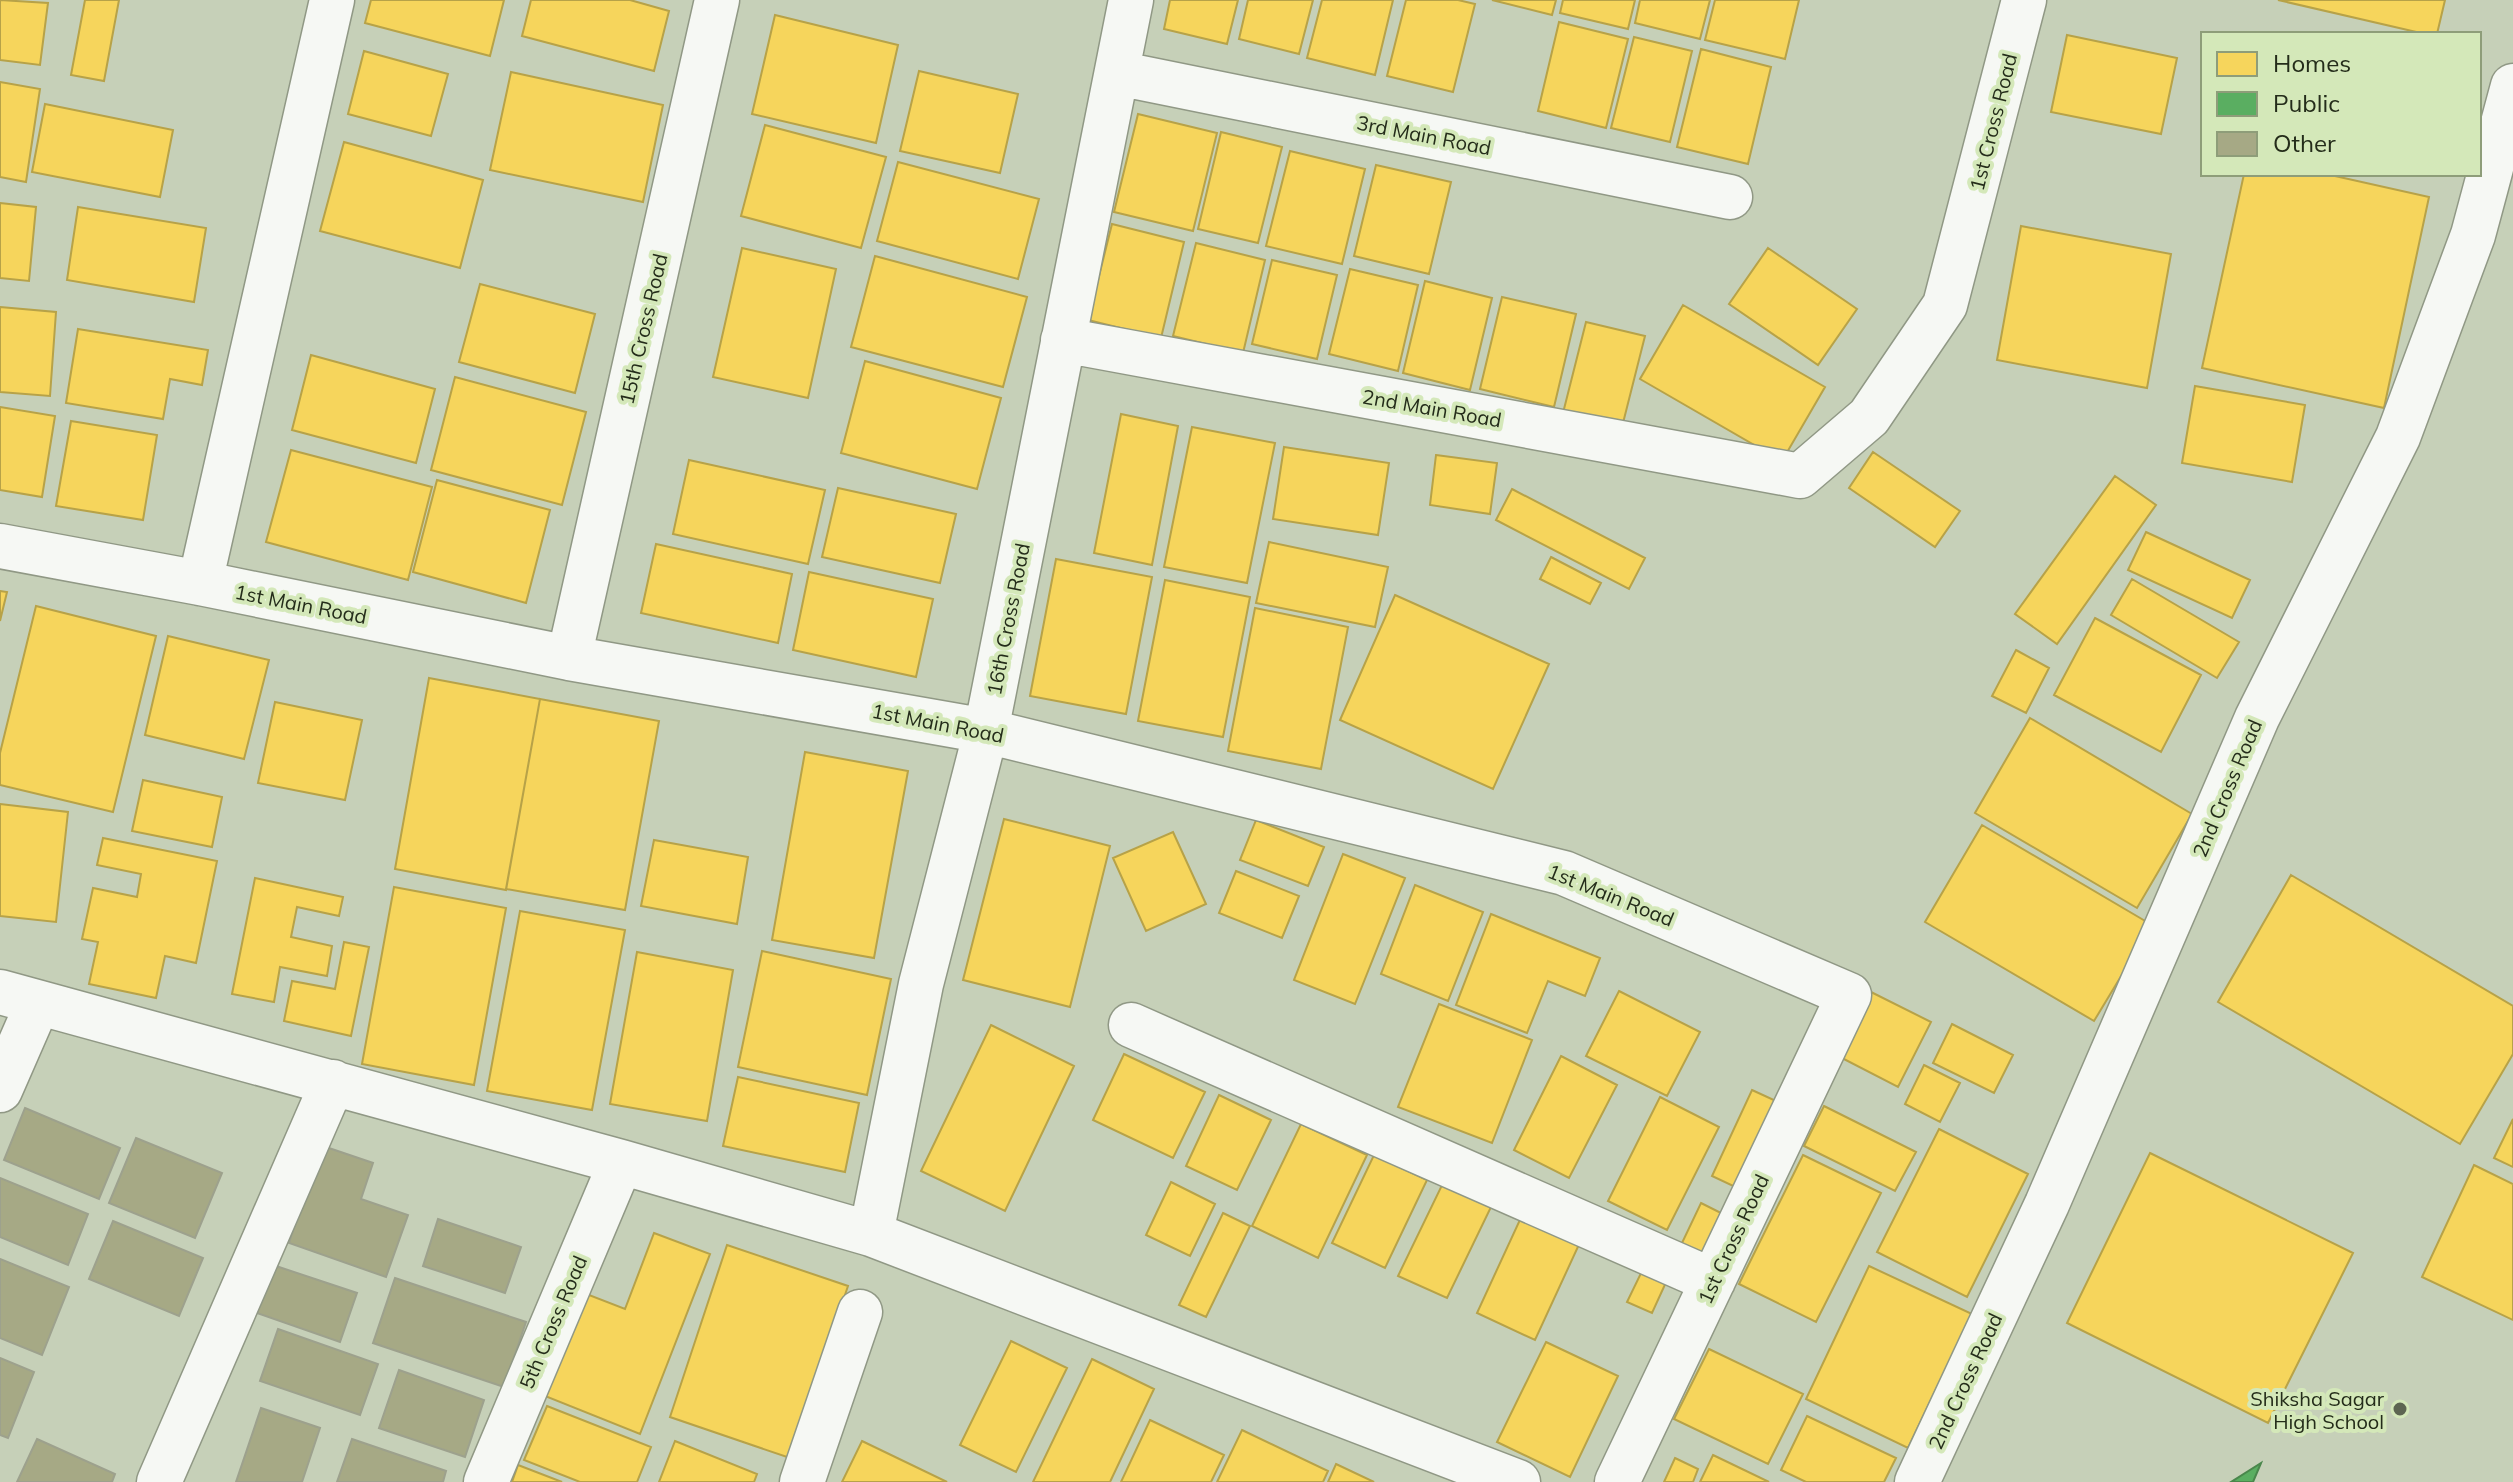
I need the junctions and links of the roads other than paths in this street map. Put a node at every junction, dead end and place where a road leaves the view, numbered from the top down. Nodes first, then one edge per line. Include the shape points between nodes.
1 (332, 0) edge
2 (717, 0) edge
3 (1131, 0) edge
4 (2024, 0) edge
5 (1117, 73) junction
6 (2513, 86) edge
7 (1730, 197) dead end
8 (1063, 340) junction
9 (1800, 476) joint
10 (0, 546) edge
11 (200, 583) junction
12 (569, 658) junction
13 (986, 731) junction
14 (1849, 995) joint
15 (19, 997) edge
16 (1131, 1025) dead end
17 (333, 1082) junction
18 (0, 1090) edge
19 (621, 1162) junction
20 (871, 1234) junction
21 (1713, 1281) junction
22 (860, 1312) dead end
23 (159, 1482) edge
24 (486, 1482) edge
25 (802, 1482) edge
26 (1518, 1482) edge
27 (1617, 1482) edge
28 (1917, 1482) edge

1 - 11 street
2 - 12 street, 15th Cross Road
3 - 5 street, 16th Cross Road
4 - 9 street, 1st Cross Road via 1945,305 1869,417
5 - 7 street, 3rd Main Road
5 - 8 street, 16th Cross Road
6 - 28 street, 2nd Cross Road via 2473,235 2398,437 2257,718 2047,1204
8 - 9 street, 2nd Main Road
8 - 13 street, 16th Cross Road
10 - 11 street, 1st Main Road
11 - 12 street, 1st Main Road
12 - 13 street, 1st Main Road
13 - 14 street, 1st Main Road via 1564,873
13 - 20 street, 16th Cross Road via 921,984
14 - 21 street, 1st Cross Road
15 - 17 street
15 - 18 street
16 - 21 street
17 - 19 street
17 - 23 street
19 - 20 street
19 - 24 street, 5th Cross Road
20 - 26 street
21 - 27 street, 1st Cross Road
22 - 25 street

